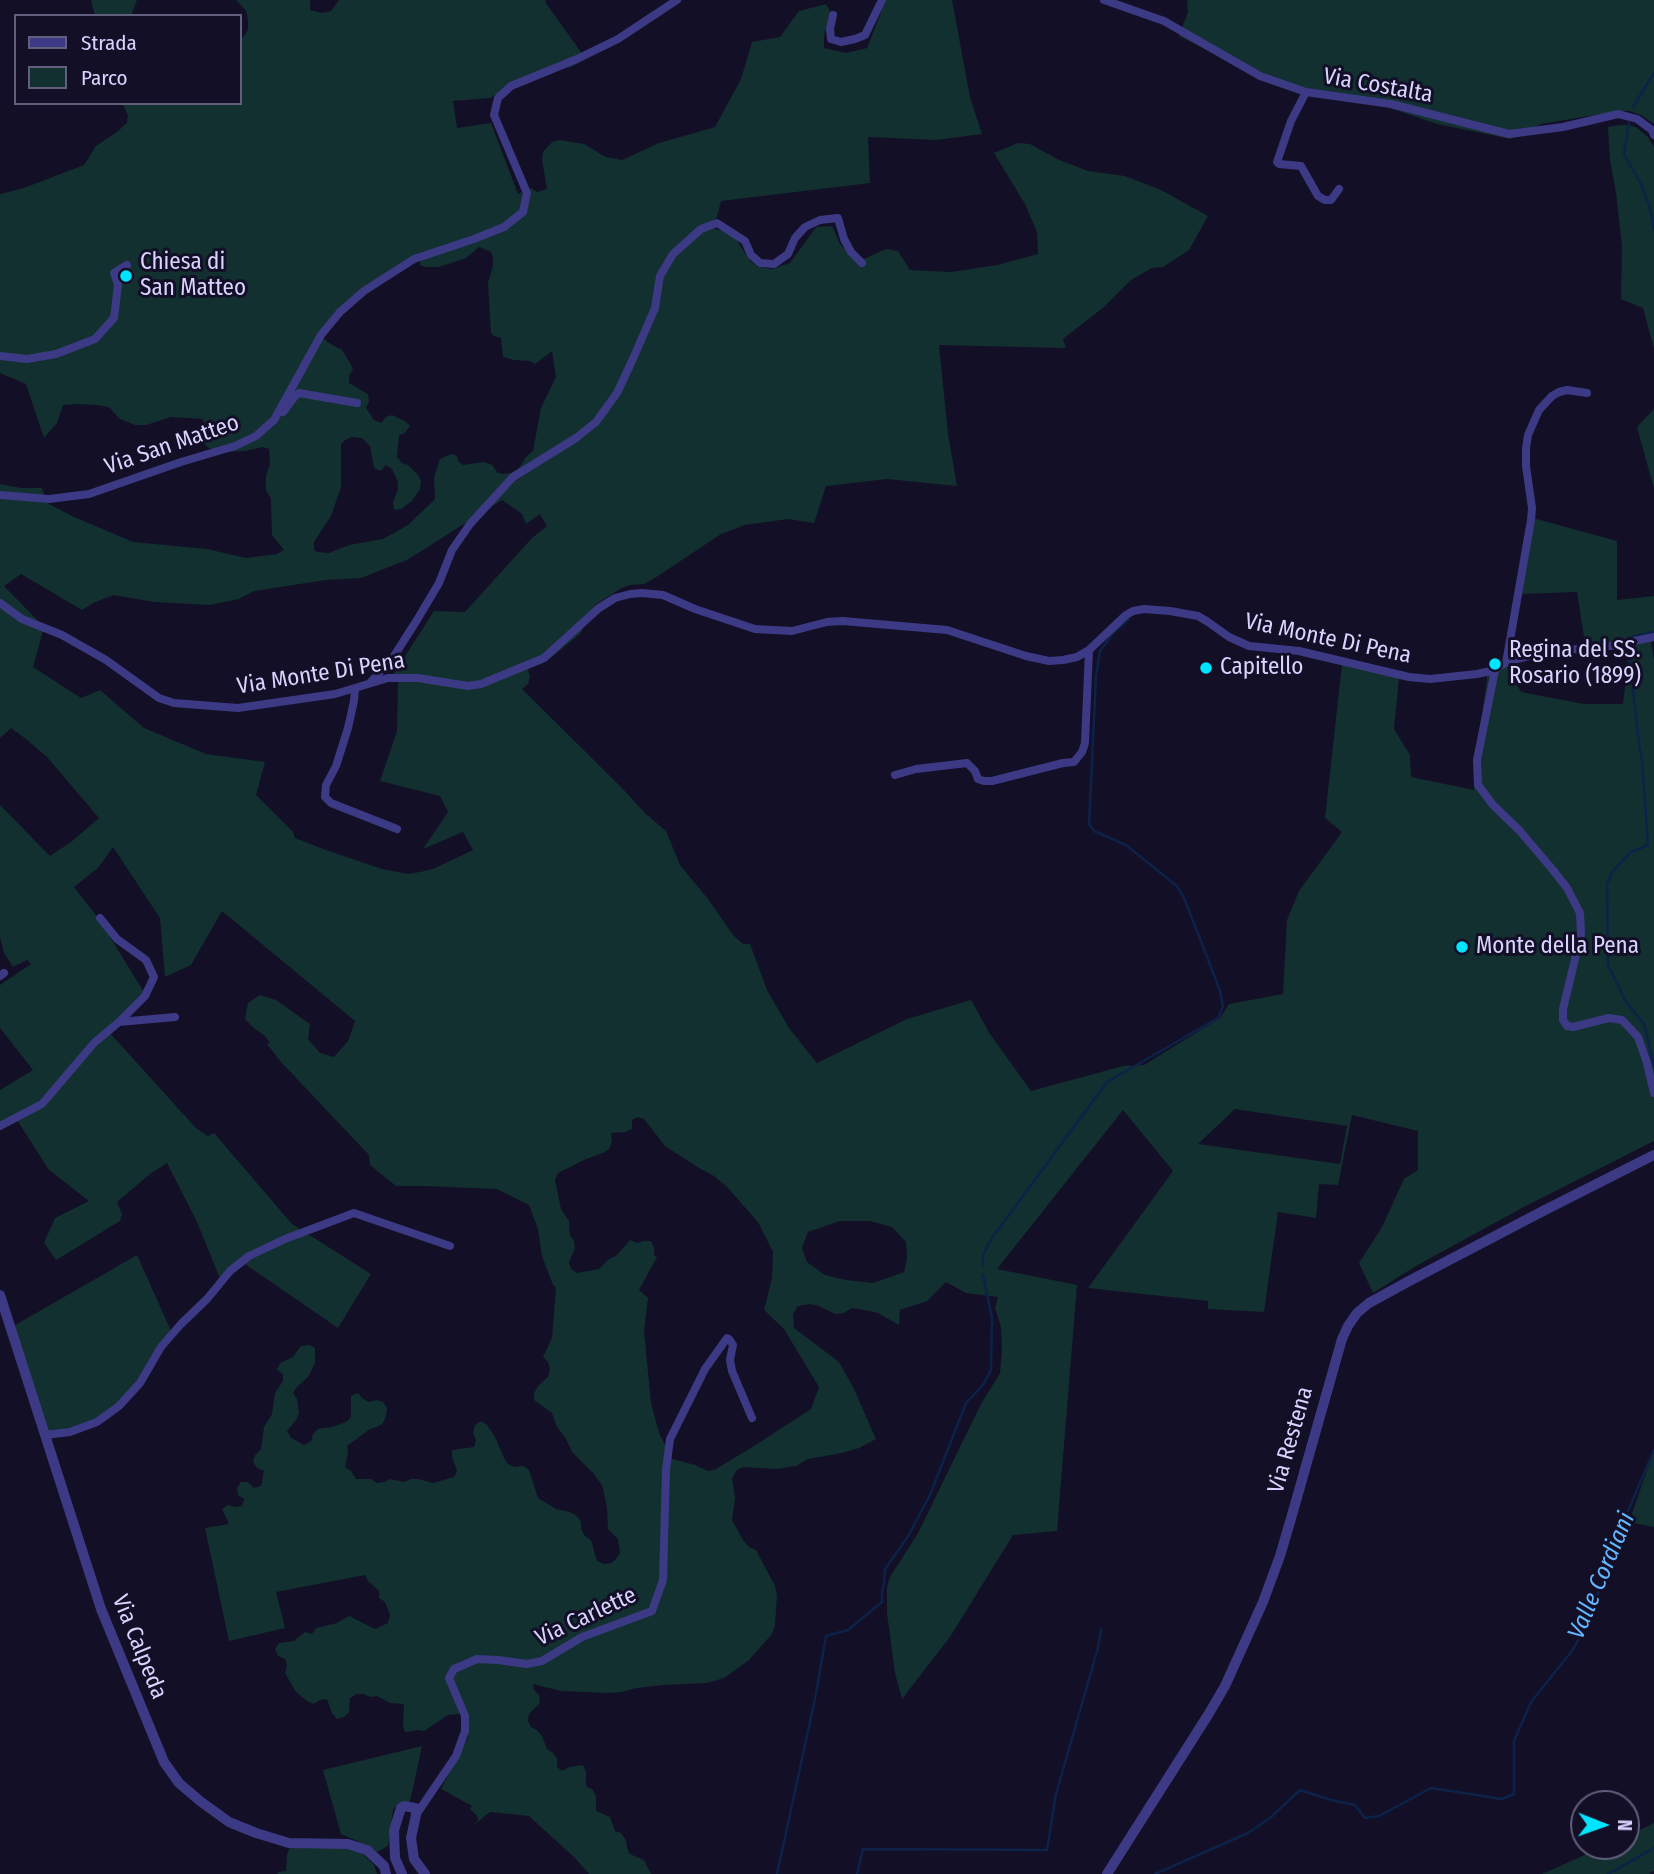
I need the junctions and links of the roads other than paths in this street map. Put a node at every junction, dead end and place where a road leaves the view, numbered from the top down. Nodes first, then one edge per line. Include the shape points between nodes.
1 (677, 0) edge
2 (882, 0) edge
3 (1104, 0) edge
4 (833, 15) dead end
5 (1306, 92) junction
6 (1654, 135) edge
7 (1339, 189) dead end
8 (862, 263) dead end
9 (127, 265) dead end
10 (0, 356) edge
11 (1587, 393) dead end
12 (357, 403) dead end
13 (274, 420) junction
14 (0, 495) edge
15 (0, 603) edge
16 (1654, 637) edge
17 (1089, 650) junction
18 (1506, 663) junction
19 (1495, 670) junction
20 (370, 683) junction
21 (355, 689) junction
22 (895, 775) dead end
23 (397, 829) dead end
24 (100, 918) dead end
25 (174, 1017) dead end
26 (119, 1022) junction
27 (1654, 1093) edge
28 (0, 1126) edge
29 (1654, 1155) edge
30 (450, 1246) dead end
31 (0, 1296) edge
32 (752, 1418) dead end
33 (45, 1435) junction
34 (416, 1815) junction
35 (386, 1874) edge
36 (402, 1874) edge
37 (425, 1874) edge
38 (1107, 1874) edge

1 - 13 street, Via San Matteo via 618,39 511,86 498,98 494,115 527,193 523,212 504,227 414,259 356,298 321,335
2 - 4 street via 865,35 855,39 831,39
3 - 5 street, Via Costalta via 1164,21 1260,76
5 - 6 street, Via Costalta via 1391,104 1509,134 1618,114 1637,119
5 - 7 street via 1277,162 1301,166 1325,200 1331,200
8 - 20 street via 844,239 838,218 805,227 788,254 774,264 760,263 745,241 717,223 701,229 673,254 660,276 655,308 617,393 597,422 513,477 470,523 417,620
9 - 10 street via 114,273 118,285 114,318 94,339 57,354 27,359
11 - 18 street via 1559,391 1539,410 1528,435 1531,520
12 - 13 street via 299,393
13 - 14 street, Via San Matteo via 235,446 89,494 49,499
15 - 21 street, Via Monte Di Pena via 22,619 95,653 159,698 174,703 238,708
16 - 18 street via 1545,652
17 - 19 street, Via Monte Di Pena via 1125,615 1157,610 1198,616 1249,646 1309,653 1409,677 1430,679
17 - 20 street, Via Monte Di Pena via 1077,657 1049,661 947,630 843,621 769,631 663,595 642,593 615,598 544,658 481,684 418,678
17 - 22 street via 1085,743 1074,762 992,781 978,779 967,763
18 - 19 street
19 - 27 street via 1477,760 1478,785 1553,870 1580,913 1579,947 1563,1020 1573,1027 1609,1018 1622,1020 1638,1037
20 - 21 street, Via Monte Di Pena
21 - 23 street via 348,728 325,797
24 - 26 street via 117,939 146,960 154,977 145,996
25 - 26 street
26 - 28 street via 94,1043 41,1104
29 - 38 street, Via Restena via 1379,1297 1357,1313 1342,1339 1280,1556 1259,1613 1225,1686
30 - 33 street via 354,1213 285,1238 230,1271 161,1347 140,1384 119,1406 97,1422
31 - 33 street, Via Calpeda
32 - 34 street, Via Carlette via 732,1371 733,1345 727,1338 705,1369 670,1439 663,1580 652,1611 582,1637 542,1661 477,1659 454,1670 449,1678 465,1716 465,1731 456,1756
33 - 35 street, Via Calpeda via 105,1622 164,1762 179,1783 229,1822 289,1843 348,1844 368,1850
34 - 36 street via 415,1808 401,1808 394,1830 395,1858
34 - 37 street via 411,1838 414,1859

